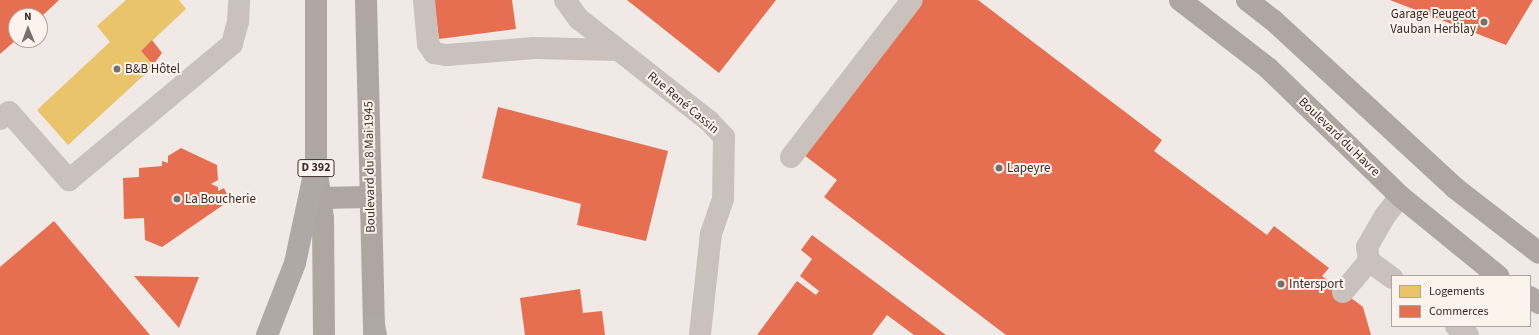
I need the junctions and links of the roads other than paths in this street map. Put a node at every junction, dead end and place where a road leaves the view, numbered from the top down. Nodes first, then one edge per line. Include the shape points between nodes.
1 (239, 0) edge
2 (316, 0) edge
3 (366, 0) edge
4 (424, 0) edge
5 (565, 0) edge
6 (912, 0) edge
7 (1180, 0) edge
8 (1247, 0) edge
9 (618, 50) junction
10 (0, 119) edge
11 (791, 157) dead end
12 (316, 165) junction
13 (1400, 196) junction
14 (371, 197) junction
15 (320, 198) junction
16 (1539, 253) edge
17 (1369, 261) junction
18 (1497, 275) edge
19 (1391, 277) edge
20 (1343, 292) dead end
21 (1457, 327) edge
22 (375, 332) edge
23 (267, 335) edge
24 (324, 335) edge
25 (700, 335) edge
26 (1468, 335) edge

1 - 10 street via 238,22 232,44 69,180 9,112
2 - 12 main road, D 392
3 - 14 main road, Boulevard du 8 Mai 1945
4 - 9 street via 428,44 434,53 447,55 534,48
5 - 9 street, Rue René Cassin via 579,19
6 - 11 street
7 - 13 main road, Boulevard du Havre via 1268,68
8 - 16 main road via 1279,26 1455,188
9 - 25 street, Rue René Cassin via 709,121 724,137 723,199 711,233
12 - 15 main road, D 392
12 - 23 highway via 295,263
13 - 17 street via 1367,247
13 - 18 main road, Boulevard du Havre
14 - 15 main road
14 - 22 main road, Boulevard du 8 Mai 1945
15 - 24 main road, D 392 via 323,218
17 - 19 street
17 - 20 street
21 - 26 street

